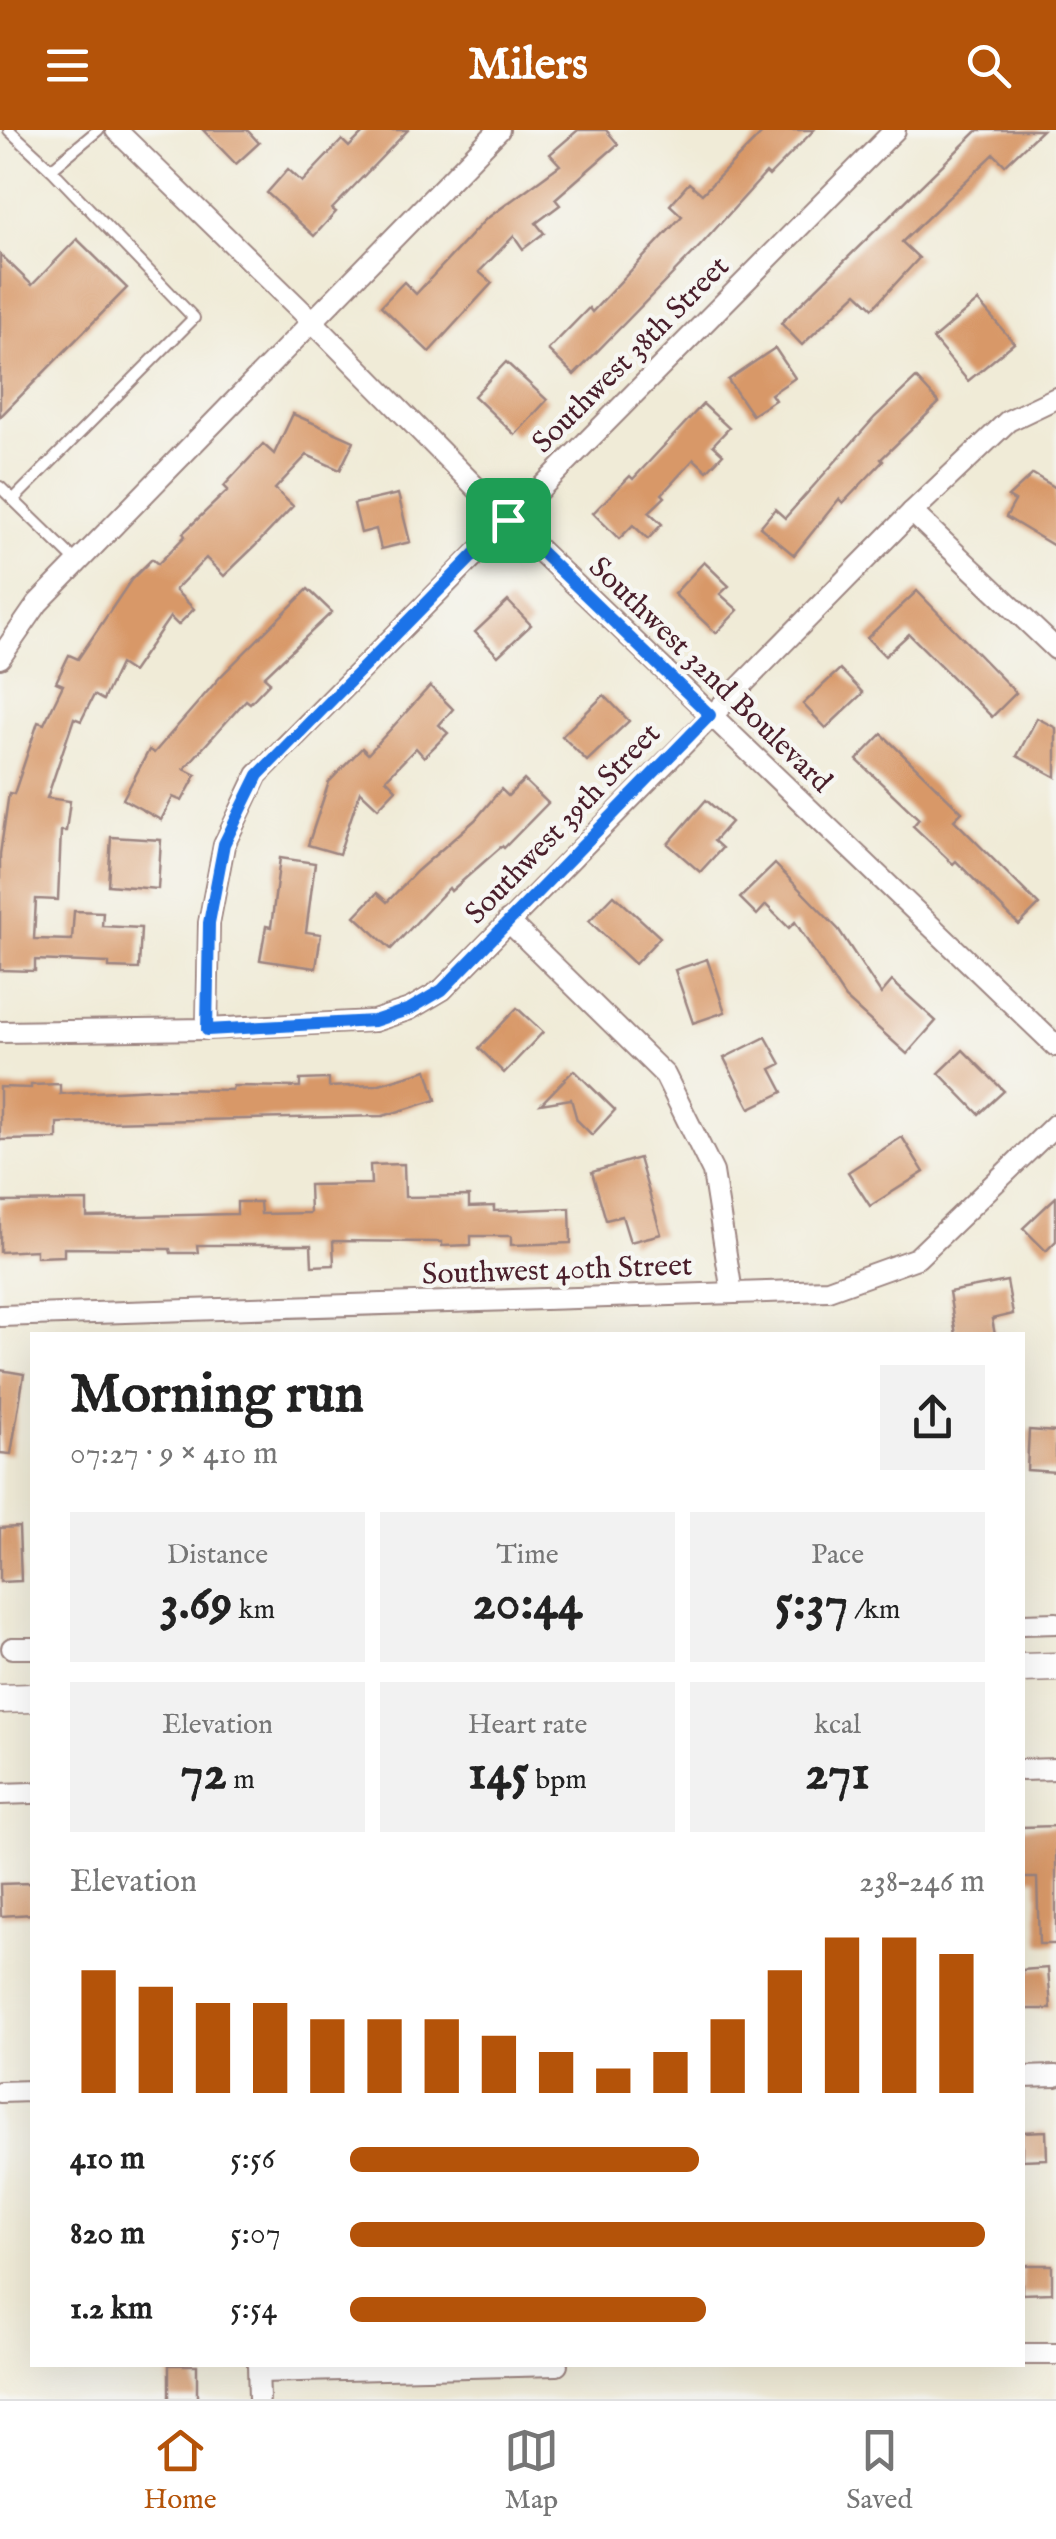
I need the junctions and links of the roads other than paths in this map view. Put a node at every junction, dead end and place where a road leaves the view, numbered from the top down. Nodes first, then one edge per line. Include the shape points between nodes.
1 (8, 130) edge
2 (98, 130) edge
3 (116, 130) edge
4 (499, 130) edge
5 (894, 130) edge
6 (50, 169) junction
7 (313, 322) junction
8 (1056, 398) edge
9 (0, 487) edge
10 (13, 500) junction
11 (912, 512) junction
12 (508, 520) junction
13 (78, 562) junction
14 (1056, 649) edge
15 (0, 658) edge
16 (710, 715) junction
17 (508, 921) junction
18 (207, 1030) junction
19 (0, 1032) edge
20 (1056, 1046) edge
21 (1056, 1124) edge
22 (732, 1293) junction
23 (0, 1316) edge
24 (1056, 1622) edge
25 (1025, 1624) edge
26 (1056, 1667) edge
27 (1025, 1668) edge
28 (30, 1698) edge
29 (0, 1699) edge
30 (1056, 1769) edge
31 (1025, 1770) edge
32 (30, 1793) edge
33 (0, 1794) edge
34 (1056, 2076) edge
35 (1025, 2077) edge
36 (0, 2092) edge
37 (30, 2092) edge
38 (1025, 2354) edge
39 (1056, 2354) edge
40 (358, 2367) edge
41 (258, 2368) edge
42 (260, 2399) edge

1 - 6 lane
2 - 6 lane
3 - 7 street, Southwest 32nd Boulevard
4 - 7 street
5 - 12 street, Southwest 38th Street
6 - 10 lane via 194,318
7 - 12 street, Southwest 32nd Boulevard
7 - 13 street
8 - 11 street, Southwest 39th Street via 1008,422
9 - 10 lane
10 - 13 lane
11 - 14 street
11 - 16 street, Southwest 39th Street
12 - 16 street, Southwest 32nd Boulevard
12 - 18 street, Southwest 38th Street via 258,775 224,844 209,923
13 - 15 street
16 - 17 street, Southwest 39th Street
16 - 20 street, Southwest 32nd Boulevard
17 - 18 street, Southwest 39th Street via 442,990 410,1009 374,1021
17 - 22 street via 665,1074 713,1172
18 - 19 street, Southwest 39th Street
21 - 22 street, Southwest 40th Street via 917,1258 828,1290
22 - 23 street, Southwest 40th Street
24 - 25 street
26 - 27 street
28 - 29 street
30 - 31 street
32 - 33 street
34 - 35 street
36 - 37 street
38 - 39 street
40 - 41 street
41 - 42 street

